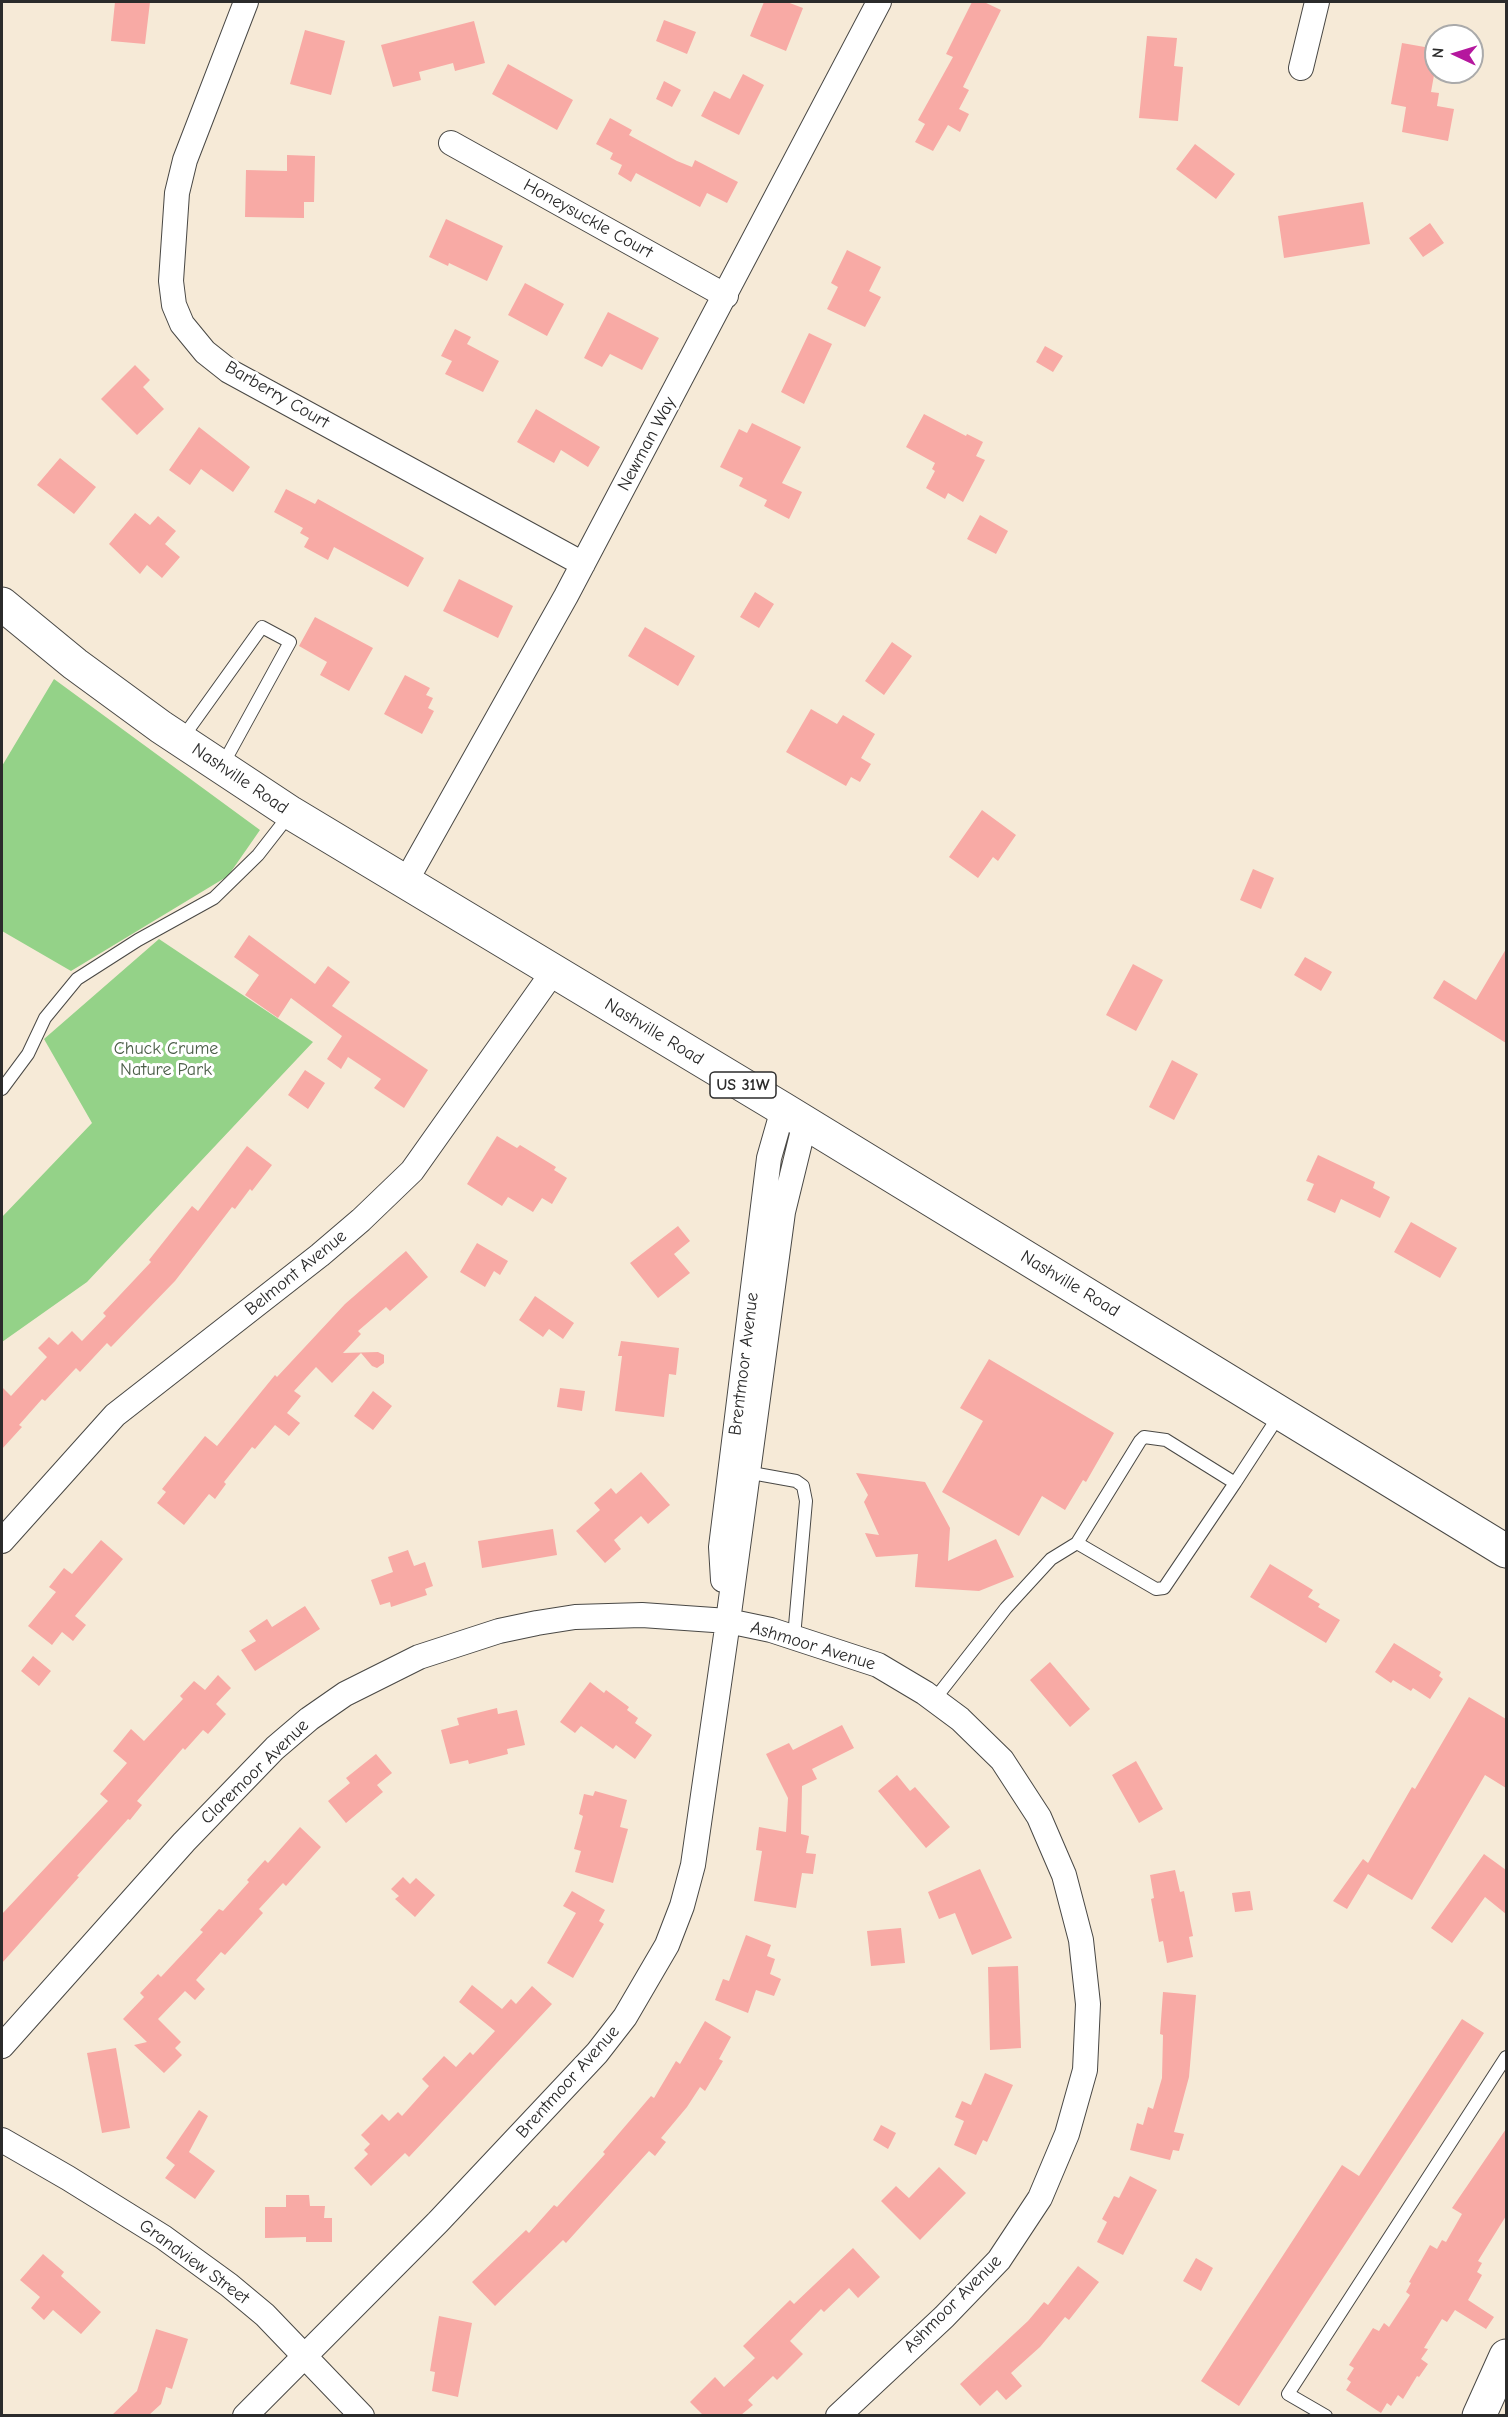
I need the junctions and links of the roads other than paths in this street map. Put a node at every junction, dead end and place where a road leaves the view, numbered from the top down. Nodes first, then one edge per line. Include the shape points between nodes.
1 (246, 2) edge
2 (879, 2) edge
3 (1317, 2) edge
4 (1301, 68) dead end
5 (451, 143) dead end
6 (726, 296) junction
7 (583, 564) junction
8 (2, 604) edge
9 (181, 740) junction
10 (221, 767) junction
11 (291, 813) junction
12 (406, 881) junction
13 (554, 972) junction
14 (2, 1089) edge
15 (794, 1116) junction
16 (1281, 1413) junction
17 (740, 1470) junction
18 (1235, 1483) junction
19 (2, 1541) edge
20 (1077, 1543) junction
21 (1506, 1551) edge
22 (729, 1621) junction
23 (794, 1637) junction
24 (934, 1700) junction
25 (2, 2046) edge
26 (1506, 2057) edge
27 (2, 2140) edge
28 (304, 2354) junction
29 (1506, 2356) edge
30 (245, 2415) edge
31 (362, 2415) edge
32 (838, 2415) edge
33 (1326, 2415) edge
34 (1479, 2415) edge

1 - 7 street, Barberry Court via 185,160 177,193 171,281 174,305 182,324 205,352 230,371
2 - 6 street, Newman Way
3 - 4 street
5 - 6 street, Honeysuckle Court
6 - 7 street, Newman Way
7 - 12 street, Newman Way
8 - 9 main road, Nashville Road / US 31W via 75,664
9 - 10 main road, Nashville Road / US 31W
9 - 10 lane via 262,627 290,642
10 - 11 main road, Nashville Road / US 31W
11 - 12 main road, Nashville Road / US 31W
11 - 14 lane via 258,855 214,898 77,979 45,1018 28,1054
12 - 13 main road, Nashville Road / US 31W
13 - 15 main road, Nashville Road / US 31W
13 - 19 street, Belmont Avenue via 412,1171 311,1262 115,1415
15 - 16 main road, Nashville Road / US 31W
15 - 17 street, Brentmoor Avenue via 783,1212
16 - 18 lane
16 - 21 main road, Nashville Road / US 31W
17 - 22 street, Brentmoor Avenue
17 - 23 lane via 803,1486 806,1501
18 - 20 lane via 1164,1588 1156,1589
18 - 20 lane via 1166,1440 1144,1437
20 - 24 lane via 1052,1559 1006,1608
22 - 23 street, Ashmoor Avenue
22 - 25 street, Claremoor Avenue via 642,1615 575,1617 537,1623 419,1657 345,1694 275,1748 214,1810
22 - 28 street, Brentmoor Avenue via 693,1865 682,1906 650,1977 597,2054 438,2222
23 - 24 street, Ashmoor Avenue via 878,1665
24 - 32 street, Ashmoor Avenue via 1002,1760 1039,1817 1064,1875 1081,1940 1088,2004 1084,2070 1067,2134 1041,2198 999,2260
26 - 33 lane via 1288,2394
27 - 28 street, Grandview Street via 163,2238 229,2285
28 - 30 street, Brentmoor Avenue
28 - 31 street, Grandview Street
29 - 34 main road

